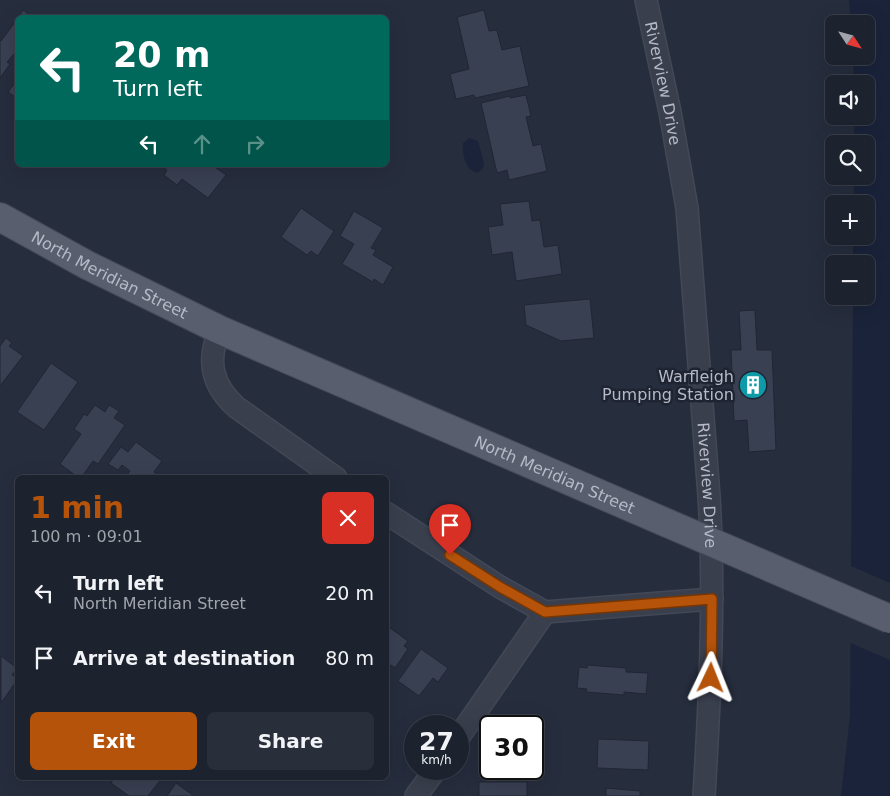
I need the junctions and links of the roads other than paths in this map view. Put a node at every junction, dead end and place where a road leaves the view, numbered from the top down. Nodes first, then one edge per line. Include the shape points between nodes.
1 (646, 0) edge
2 (0, 217) edge
3 (220, 330) junction
4 (332, 475) edge
5 (389, 515) edge
6 (712, 599) junction
7 (545, 612) junction
8 (890, 619) edge
9 (469, 722) edge
10 (428, 780) edge
11 (416, 796) edge
12 (704, 796) edge

1 - 6 street, Riverview Drive via 687,208 710,512
2 - 3 main road, North Meridian Street via 87,265
3 - 4 street via 214,346 212,368 224,394 236,407
3 - 8 main road, North Meridian Street, bridge
5 - 7 street via 492,582
6 - 7 street
6 - 12 street, Riverview Drive via 712,664
7 - 9 street
10 - 11 street

